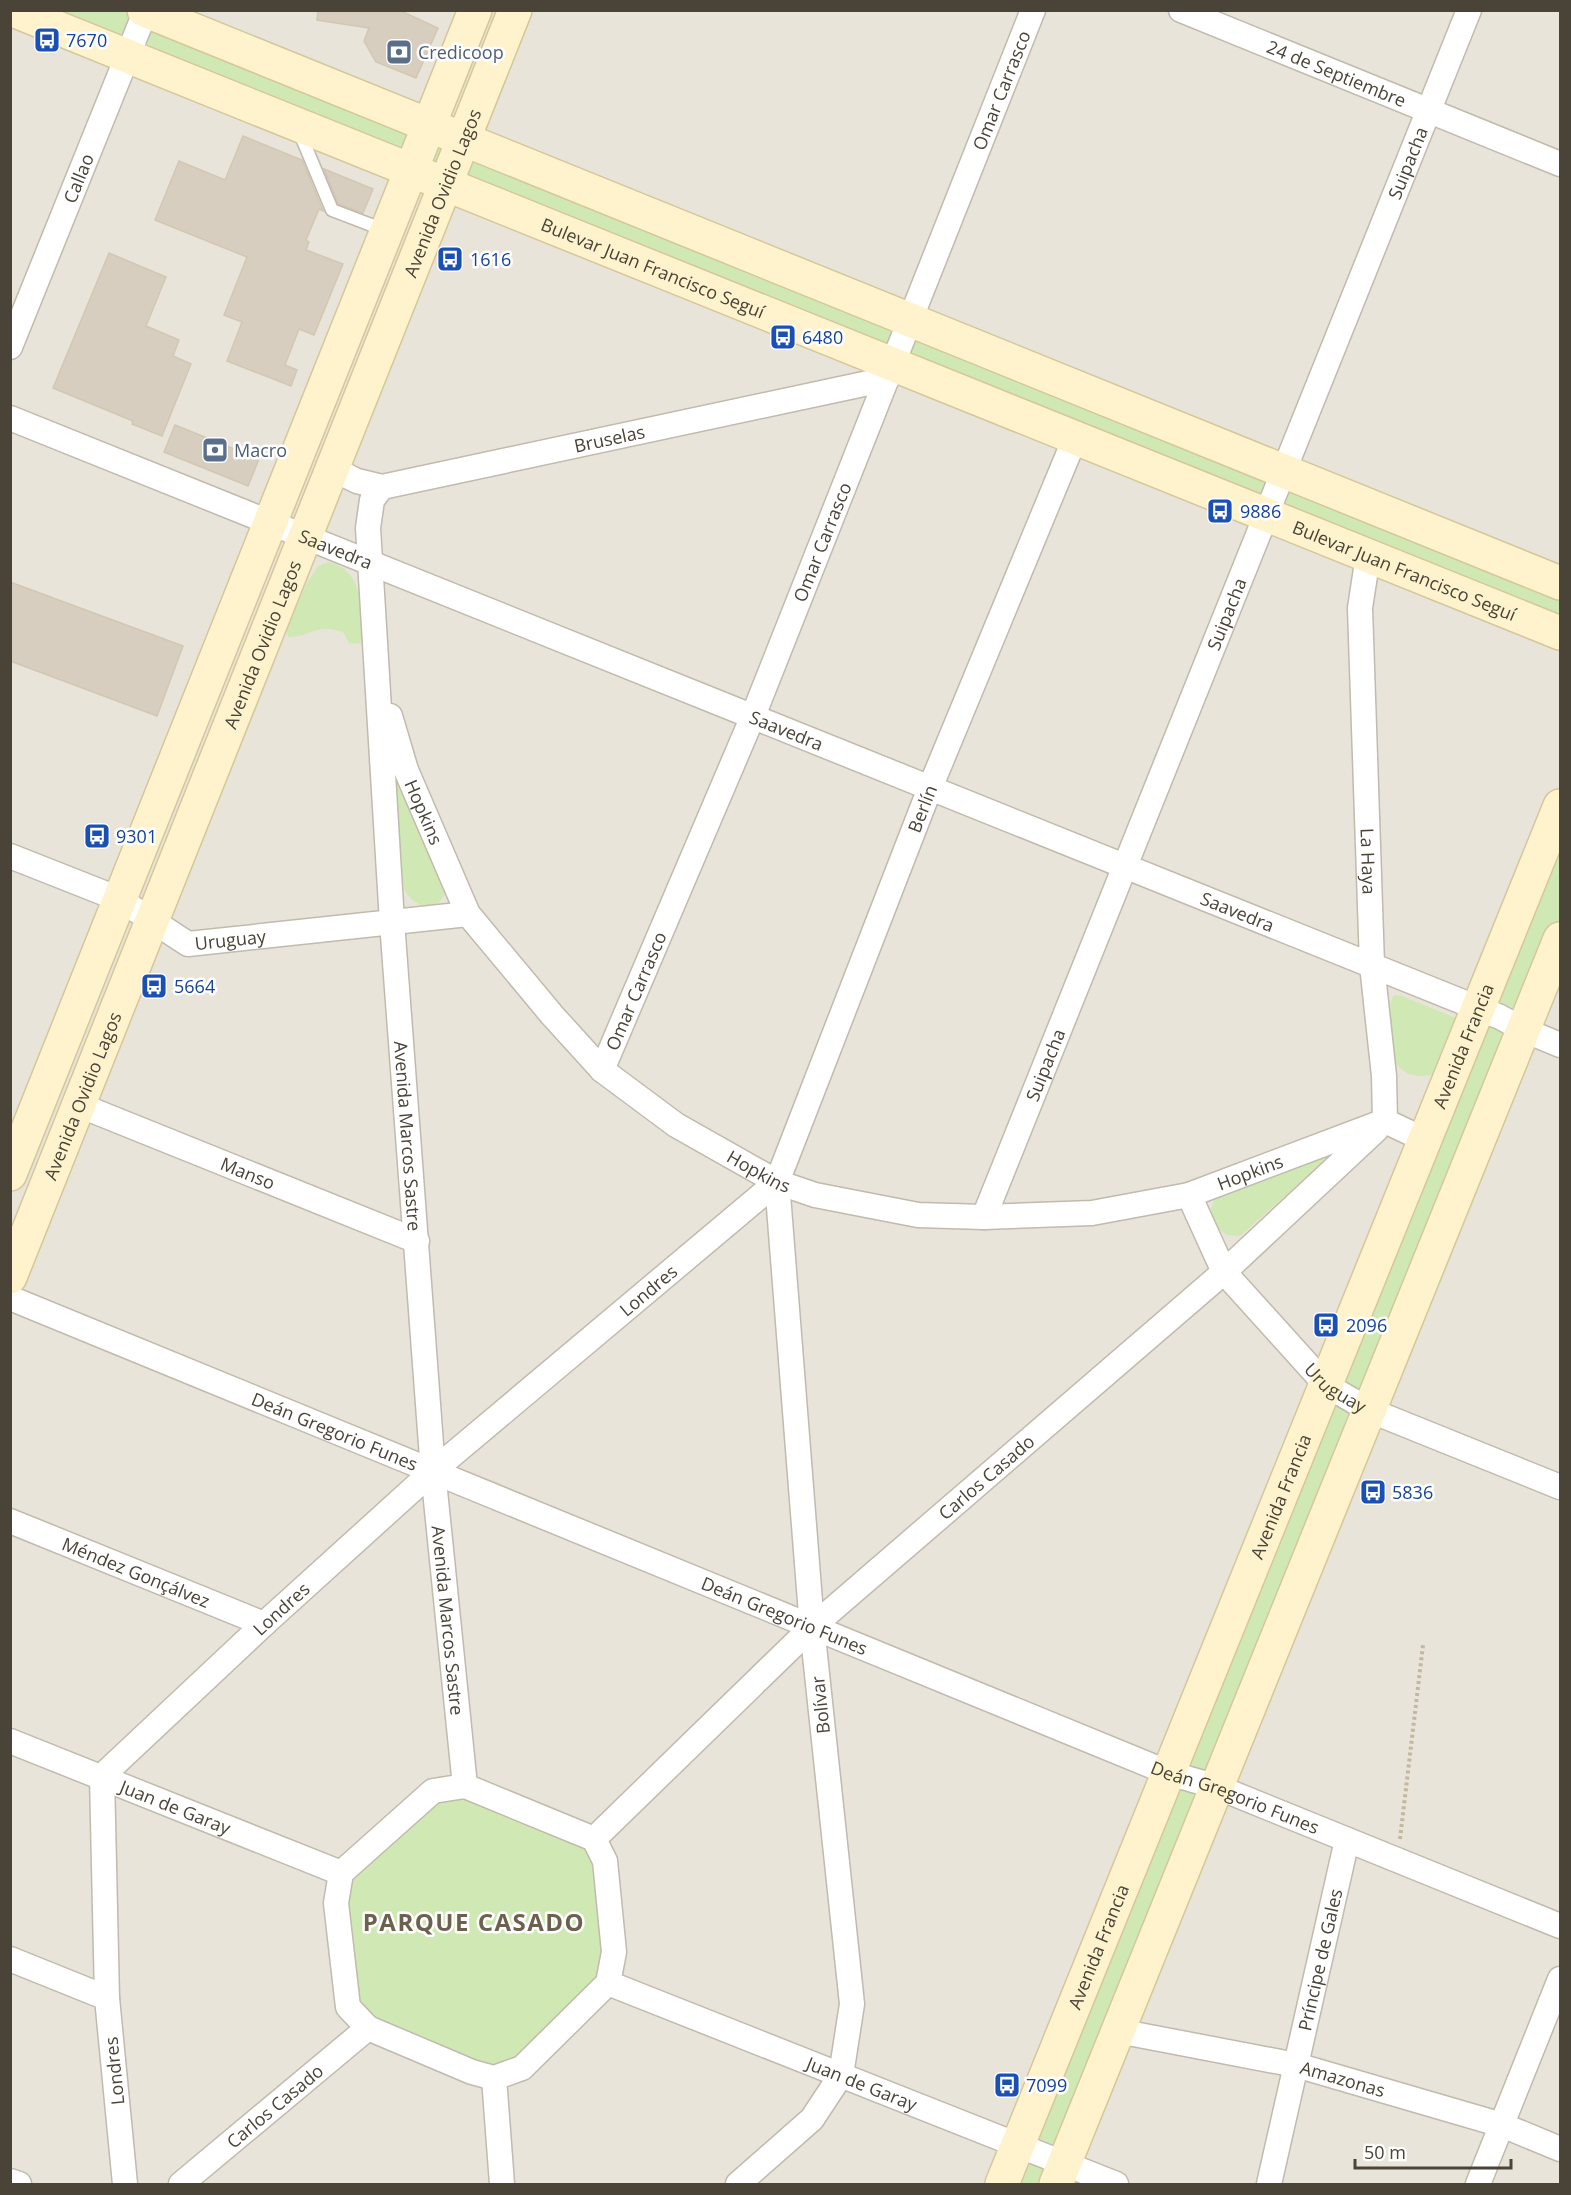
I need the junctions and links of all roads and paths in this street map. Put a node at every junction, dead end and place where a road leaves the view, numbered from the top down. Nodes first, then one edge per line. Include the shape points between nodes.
1 (13, 10) edge
2 (475, 10) edge
3 (515, 10) edge
4 (1033, 10) edge
5 (1181, 10) edge
6 (1469, 10) edge
7 (145, 11) edge
8 (127, 57) junction
9 (1428, 111) junction
10 (296, 124) junction
11 (430, 126) junction
12 (464, 139) junction
13 (1560, 164) edge
14 (411, 171) junction
15 (446, 185) junction
16 (387, 231) junction
17 (910, 320) junction
18 (10, 346) edge
19 (890, 371) junction
20 (10, 418) edge
21 (1074, 438) junction
22 (333, 469) junction
23 (1284, 471) junction
24 (381, 487) junction
25 (1266, 515) junction
26 (272, 523) junction
27 (306, 537) junction
28 (1368, 556) junction
29 (371, 563) junction
30 (1560, 583) edge
31 (1560, 633) edge
32 (378, 674) junction
33 (753, 716) junction
34 (930, 788) junction
35 (1560, 806) edge
36 (10, 856) edge
37 (1125, 866) junction
38 (119, 899) junction
39 (468, 914) junction
40 (152, 920) junction
41 (392, 922) junction
42 (1560, 939) edge
43 (1372, 965) junction
44 (1479, 1008) junction
45 (1524, 1030) junction
46 (1560, 1045) edge
47 (602, 1071) junction
48 (79, 1105) junction
49 (1385, 1121) junction
50 (1425, 1140) junction
51 (10, 1174) edge
52 (777, 1182) junction
53 (1189, 1195) junction
54 (984, 1218) junction
55 (417, 1241) junction
56 (1224, 1272) junction
57 (10, 1277) edge
58 (10, 1298) edge
59 (1326, 1385) junction
60 (1369, 1410) junction
61 (433, 1471) junction
62 (1558, 1478) edge
63 (10, 1521) edge
64 (264, 1624) junction
65 (812, 1627) junction
66 (1423, 1644) dead end
67 (10, 1741) edge
68 (1169, 1773) junction
69 (102, 1776) junction
70 (465, 1786) junction
71 (1217, 1787) junction
72 (594, 1839) junction
73 (1347, 1840) junction
74 (1398, 1861) junction
75 (341, 1873) junction
76 (1560, 1926) edge
77 (10, 1959) edge
78 (1560, 1979) edge
79 (608, 1983) junction
80 (107, 1998) junction
81 (368, 2028) junction
82 (1118, 2031) junction
83 (1296, 2065) junction
84 (841, 2075) junction
85 (494, 2078) junction
86 (1502, 2125) junction
87 (1018, 2145) junction
88 (1560, 2149) edge
89 (1060, 2174) edge
90 (10, 2181) edge
91 (19, 2184) edge
92 (125, 2184) edge
93 (181, 2184) edge
94 (502, 2184) edge
95 (738, 2184) edge
96 (1002, 2184) edge
97 (1116, 2184) edge
98 (1269, 2184) edge
99 (1478, 2184) edge

1 - 8 main road, Bulevar Juan Francisco Seguí
2 - 11 main road, Avenida Ovidio Lagos
3 - 12 main road, Avenida Ovidio Lagos
4 - 17 street, Omar Carrasco
5 - 9 street, 24 de Septiembre
6 - 9 street, Suipacha
7 - 8 street, Callao
7 - 11 main road
8 - 10 main road, Bulevar Juan Francisco Seguí
8 - 18 street, Callao
9 - 13 street, 24 de Septiembre
9 - 23 street, Suipacha
10 - 14 main road, Bulevar Juan Francisco Seguí
10 - 16 lane via 332,210
11 - 12 main road
11 - 14 main road, Avenida Ovidio Lagos
12 - 15 main road, Avenida Ovidio Lagos
12 - 17 main road
14 - 15 main road, Bulevar Juan Francisco Seguí
14 - 16 main road, Avenida Ovidio Lagos
15 - 19 main road, Bulevar Juan Francisco Seguí
15 - 22 main road, Avenida Ovidio Lagos
16 - 26 main road, Avenida Ovidio Lagos
17 - 19 street, Omar Carrasco
17 - 23 main road
19 - 21 main road, Bulevar Juan Francisco Seguí
19 - 24 street, Bruselas
19 - 33 street, Omar Carrasco
20 - 26 street, Saavedra
21 - 25 main road, Bulevar Juan Francisco Seguí
21 - 34 street, Berlín
22 - 24 street, Bruselas
22 - 27 main road, Avenida Ovidio Lagos
23 - 25 street, Suipacha
23 - 30 main road
24 - 29 street, Avenida Marcos Sastre via 372,500 368,528
25 - 28 main road, Bulevar Juan Francisco Seguí
25 - 37 street, Suipacha
26 - 27 street, Saavedra
26 - 38 main road, Avenida Ovidio Lagos
27 - 29 street, Saavedra
27 - 40 main road, Avenida Ovidio Lagos
28 - 31 main road, Bulevar Juan Francisco Seguí
28 - 43 street, La Haya via 1359,608
29 - 32 street, Avenida Marcos Sastre
29 - 33 street, Saavedra
32 - 39 street, Hopkins via 406,770
32 - 41 street, Avenida Marcos Sastre
33 - 34 street, Saavedra
33 - 47 street, Omar Carrasco
34 - 37 street, Saavedra
34 - 52 street, Berlín
35 - 44 main road, Avenida Francia
36 - 38 street, Uruguay
37 - 43 street, Saavedra
37 - 54 street, Suipacha
38 - 40 street, Uruguay
38 - 51 main road, Avenida Ovidio Lagos
39 - 41 street, Uruguay
39 - 47 street, Hopkins
40 - 41 street, Uruguay via 188,944
40 - 48 main road, Avenida Ovidio Lagos
41 - 55 street, Avenida Marcos Sastre
42 - 45 main road
43 - 44 street, Saavedra
43 - 49 street, La Haya
44 - 45 street, Saavedra
44 - 50 main road, Avenida Francia
45 - 46 street, Saavedra
45 - 60 main road
47 - 52 street, Hopkins via 676,1125
48 - 55 street, Manso
48 - 57 main road, Avenida Ovidio Lagos
49 - 50 street
49 - 53 street, Hopkins
49 - 56 street, Carlos Casado
50 - 59 main road, Avenida Francia
52 - 54 street, Hopkins via 815,1196 918,1215
52 - 61 street, Londres
52 - 65 street, Bolívar
53 - 54 street, Hopkins via 1092,1213
53 - 56 street, Uruguay
55 - 61 street, Avenida Marcos Sastre
56 - 59 street, Uruguay
56 - 65 street, Carlos Casado
58 - 61 street, Deán Gregorio Funes
59 - 60 street, Uruguay
59 - 68 main road, Avenida Francia
60 - 62 street, Uruguay
60 - 71 main road
61 - 64 street, Londres
61 - 65 street, Deán Gregorio Funes
61 - 70 street, Avenida Marcos Sastre
63 - 64 street, Méndez Gonçálvez
64 - 69 street, Londres
65 - 68 street, Deán Gregorio Funes
65 - 72 street, Carlos Casado
65 - 84 street, Bolívar via 852,2004
66 - 74 path
67 - 69 street, Juan de Garay
68 - 71 street, Deán Gregorio Funes
68 - 87 main road, Avenida Francia
69 - 75 street, Juan de Garay
69 - 80 street, Londres
70 - 72 street
70 - 75 street via 434,1791
71 - 73 street, Deán Gregorio Funes
71 - 82 main road
72 - 79 street via 605,1861 614,1952
73 - 74 street, Deán Gregorio Funes
73 - 83 street, Príncipe de Gales
74 - 76 street, Deán Gregorio Funes
75 - 81 street via 336,1903 348,2007
77 - 80 street
78 - 86 street
79 - 84 street, Juan de Garay
79 - 85 street via 522,2068
80 - 92 street, Londres
81 - 85 street
81 - 93 street, Carlos Casado
82 - 83 street, Amazonas
82 - 89 main road
83 - 86 street, Amazonas
83 - 98 street, Príncipe de Gales
84 - 87 street, Juan de Garay
84 - 95 street, Bolívar via 812,2119
85 - 94 street
86 - 88 street, Amazonas
86 - 99 street
87 - 89 street, Juan de Garay
87 - 96 main road, Avenida Francia
89 - 97 street, Juan de Garay
90 - 91 street

